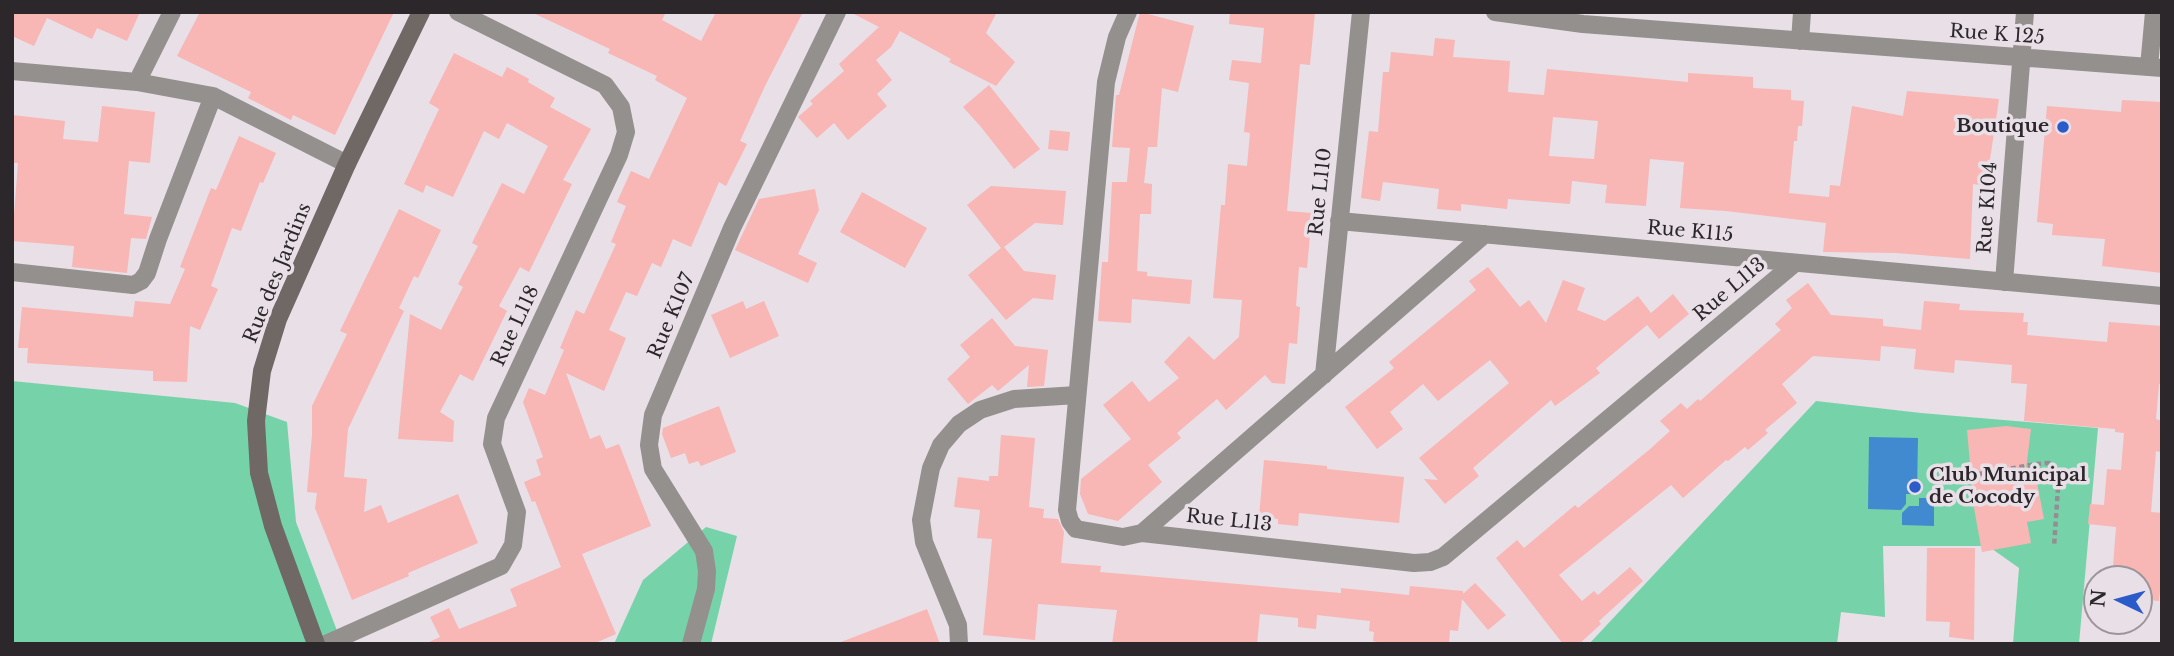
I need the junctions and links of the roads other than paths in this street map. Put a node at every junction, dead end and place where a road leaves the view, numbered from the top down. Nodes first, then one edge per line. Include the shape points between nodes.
1 (172, 12) edge
2 (421, 12) edge
3 (458, 12) edge
4 (837, 12) edge
5 (1128, 12) edge
6 (1361, 12) edge
7 (1496, 12) edge
8 (1802, 12) edge
9 (2025, 12) edge
10 (2154, 12) edge
11 (1584, 18) edge
12 (1800, 41) junction
13 (2021, 58) junction
14 (2155, 67) edge
15 (12, 71) edge
16 (137, 82) junction
17 (214, 96) junction
18 (347, 164) junction
19 (1339, 220) junction
20 (1485, 234) junction
21 (1795, 263) junction
22 (12, 272) edge
23 (2004, 282) junction
24 (2162, 296) edge
25 (1324, 375) junction
26 (1077, 395) junction
27 (1142, 533) junction
28 (316, 644) edge
29 (326, 644) edge
30 (691, 644) edge
31 (959, 644) edge

1 - 16 street
2 - 18 main road, Rue des Jardins
3 - 29 street, Rue L118 via 605,85 621,107 626,132 496,418 492,444 517,512 513,545 501,566
4 - 30 street, Rue K107 via 732,228 653,415 649,445 653,469 704,551 706,589
5 - 26 street, Rue L113 via 1106,82
6 - 19 street, Rue L110
7 - 11 street, Rue K 125
8 - 12 street
9 - 13 street, Rue K104
10 - 14 street
11 - 12 street, Rue K 125
12 - 13 street, Rue K 125
13 - 14 street, Rue K 125
13 - 23 street, Rue K104
15 - 16 street
16 - 17 street
17 - 18 street
17 - 22 street via 141,281 133,285
18 - 28 main road, Rue des Jardins via 278,319 262,371 256,421 259,473 272,526
19 - 20 street, Rue K115
19 - 25 street, Rue L110
20 - 21 street, Rue K115
20 - 25 street
21 - 23 street, Rue K115
21 - 27 street, Rue L113 via 1443,557 1414,563
23 - 24 street, Rue K115
25 - 27 street
26 - 27 street, Rue L113 via 1067,510 1070,521 1076,528 1124,537
26 - 31 street via 1014,399 980,410 959,424 941,445 931,468 921,520 924,542 958,625

